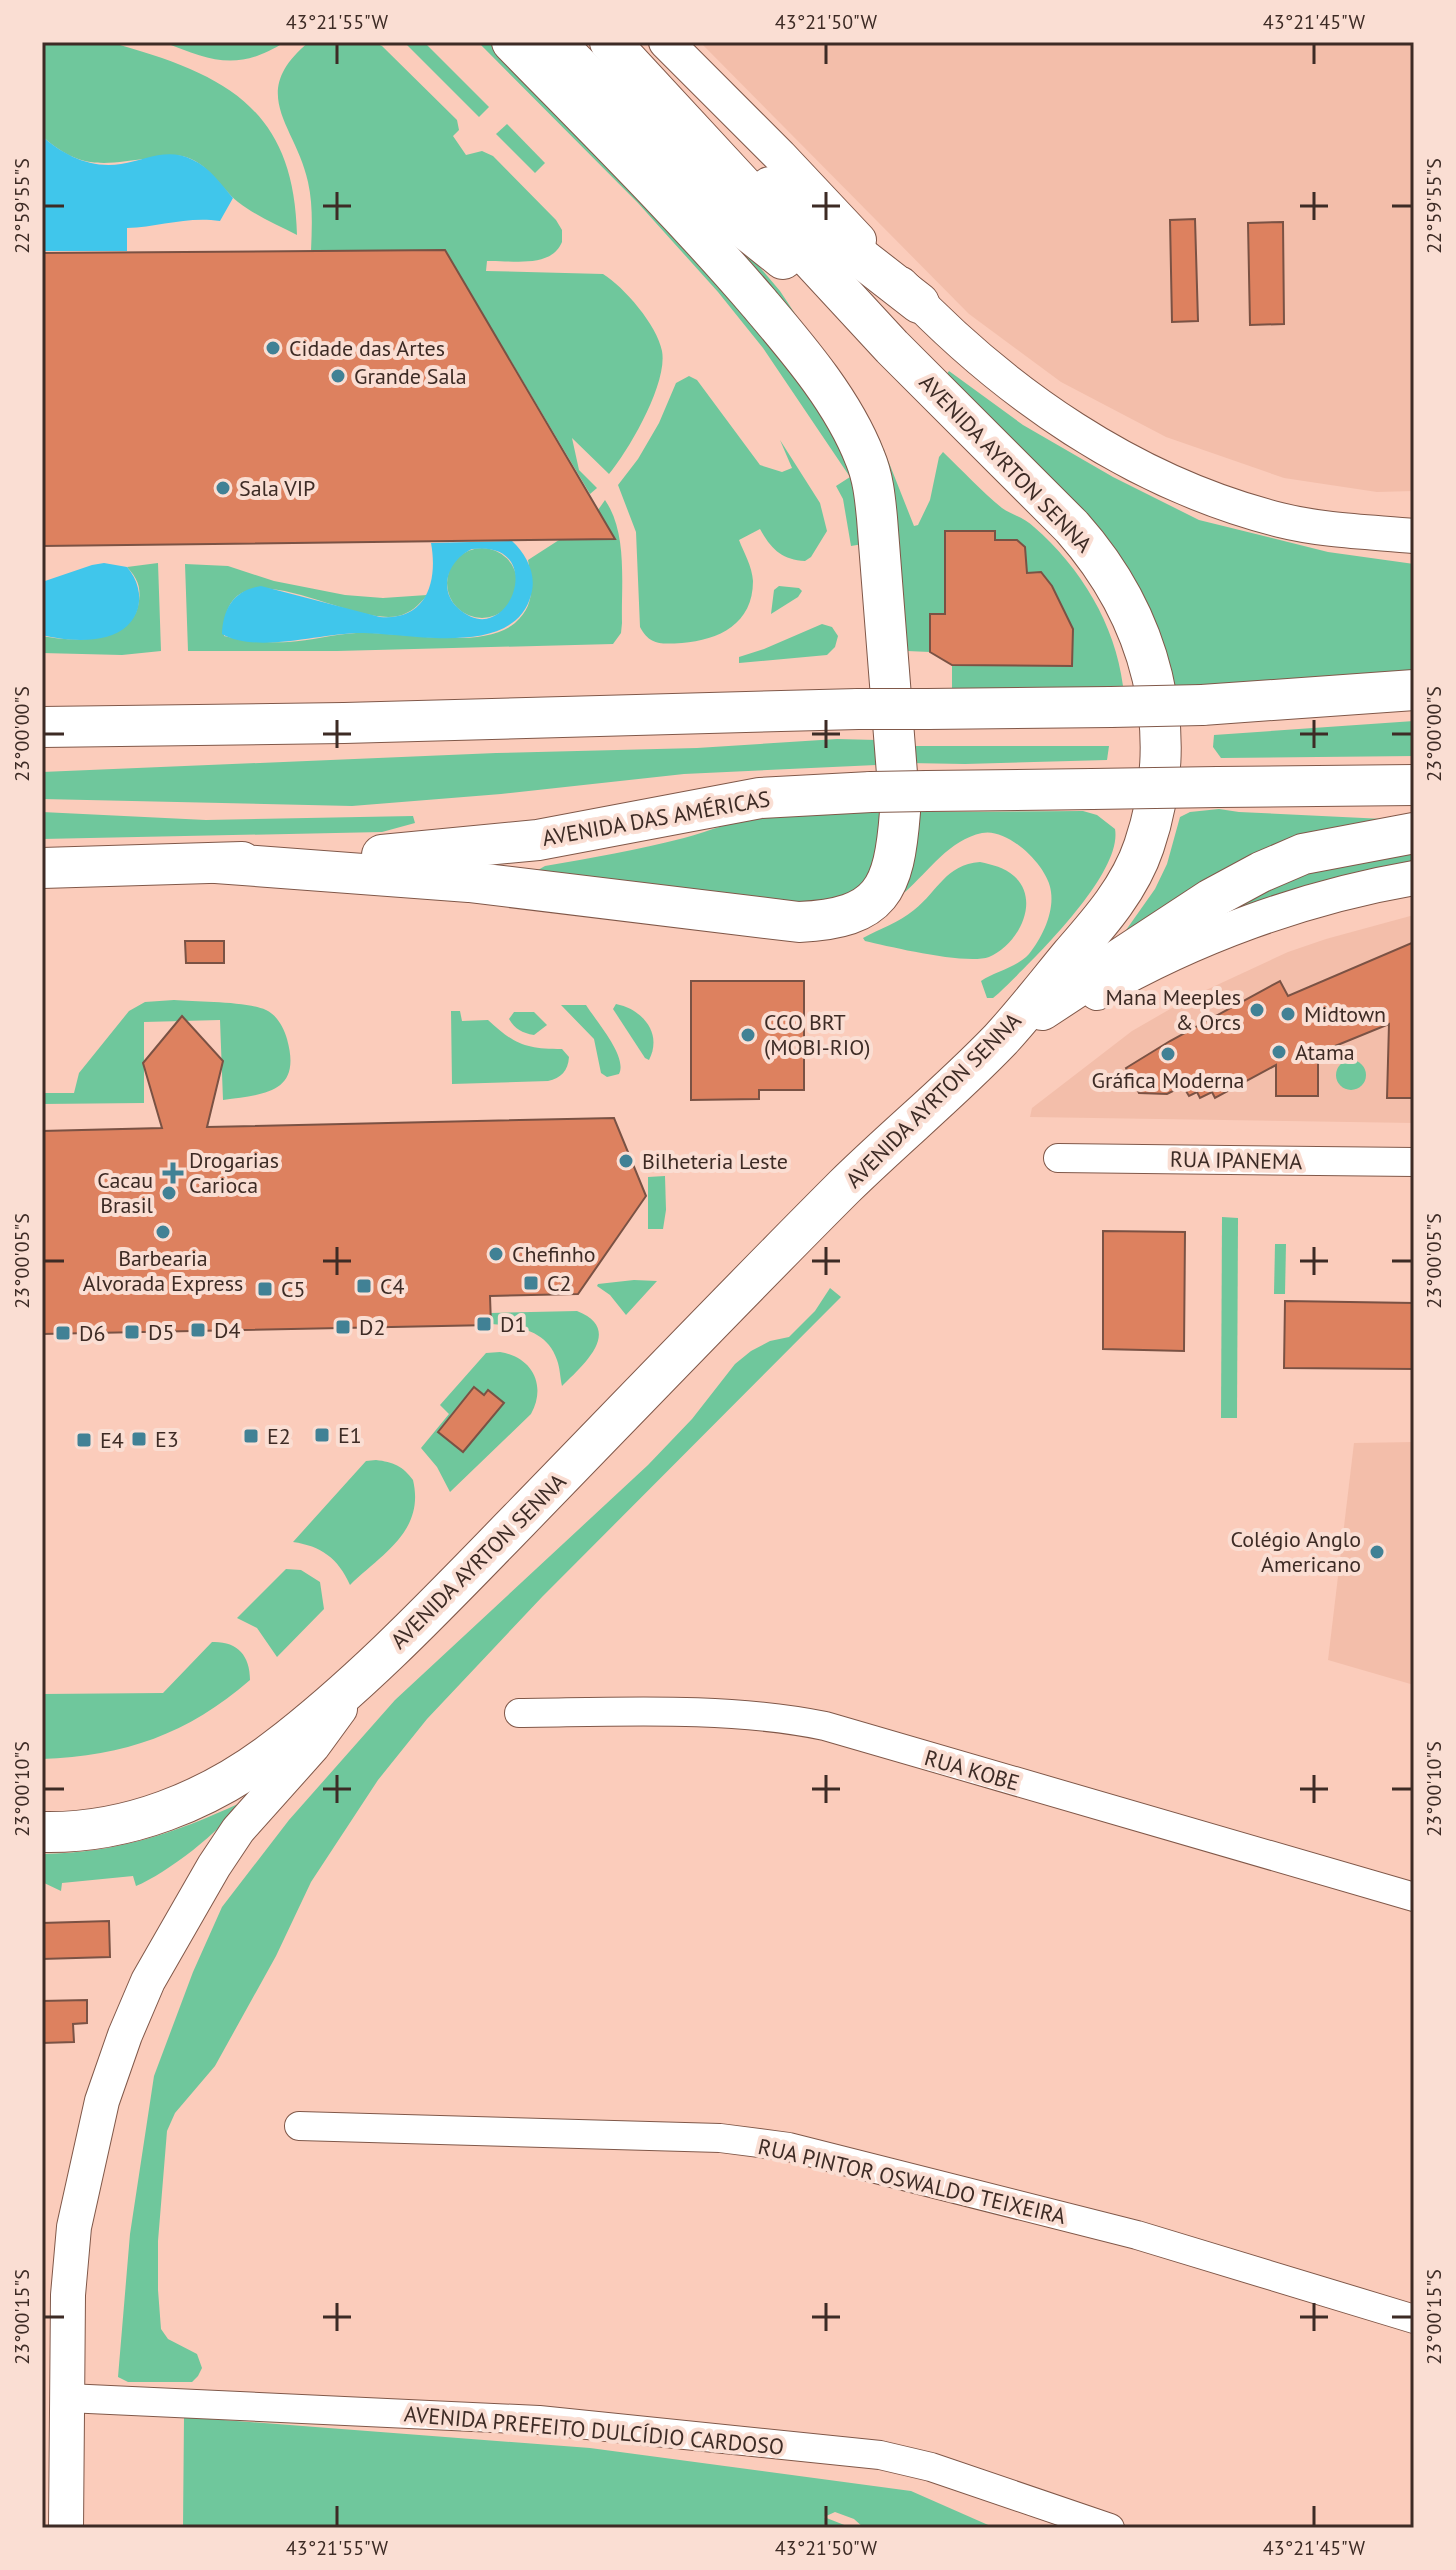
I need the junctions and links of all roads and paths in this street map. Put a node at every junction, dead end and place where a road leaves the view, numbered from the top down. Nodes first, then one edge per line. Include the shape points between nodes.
1 (512, 42) edge
2 (554, 42) edge
3 (610, 42) edge
4 (666, 42) edge
5 (683, 119) junction
6 (919, 303) junction
7 (892, 347) junction
8 (1414, 536) edge
9 (1414, 690) edge
10 (42, 727) edge
11 (1414, 785) edge
12 (1414, 833) edge
13 (216, 863) junction
14 (42, 868) edge
15 (1414, 878) edge
16 (1000, 1040) junction
17 (1058, 1158) dead end
18 (1414, 1162) edge
19 (356, 1681) junction
20 (519, 1713) dead end
21 (42, 1832) edge
22 (1414, 1897) edge
23 (299, 2126) dead end
24 (1414, 2319) edge
25 (67, 2398) junction
26 (66, 2528) edge
27 (1110, 2528) edge

1 - 13 highway via 703,237 779,327 841,412 866,459 877,518 900,812 890,874 865,908 843,918 799,922 469,882
2 - 7 highway via 729,216
3 - 5 highway, AVENIDA AYRTON SENNA
4 - 6 main road
5 - 6 highway
5 - 7 highway, AVENIDA AYRTON SENNA
6 - 8 main road via 1044,410 1149,472 1281,520
7 - 16 highway, AVENIDA AYRTON SENNA via 1093,551 1128,606 1153,678 1161,723 1154,814 1129,879 1107,913
9 - 10 highway, bridge via 1202,705
11 - 13 highway, AVENIDA DAS AMÉRICAS, bridge via 760,798 464,849
12 - 16 highway via 1303,854 1261,872 1211,899
13 - 14 highway, AVENIDA DAS AMÉRICAS
15 - 16 main road via 1312,901 1236,927
16 - 19 highway, AVENIDA AYRTON SENNA via 846,1186
17 - 18 street, RUA IPANEMA
19 - 21 highway, AVENIDA AYRTON SENNA via 273,1752 215,1789 155,1815 100,1830
19 - 25 main road, AVENIDA AYRTON SENNA via 313,1746 238,1830 170,1941 125,2035 102,2101 74,2227
20 - 22 street, RUA KOBE via 779,1717 825,1726
23 - 24 street, RUA PINTOR OSWALDO TEIXEIRA via 720,2138 789,2147 1137,2235
25 - 26 main road, AVENIDA AYRTON SENNA
25 - 27 street, AVENIDA PREFEITO DULCÍDIO CARDOSO via 539,2420 880,2455

